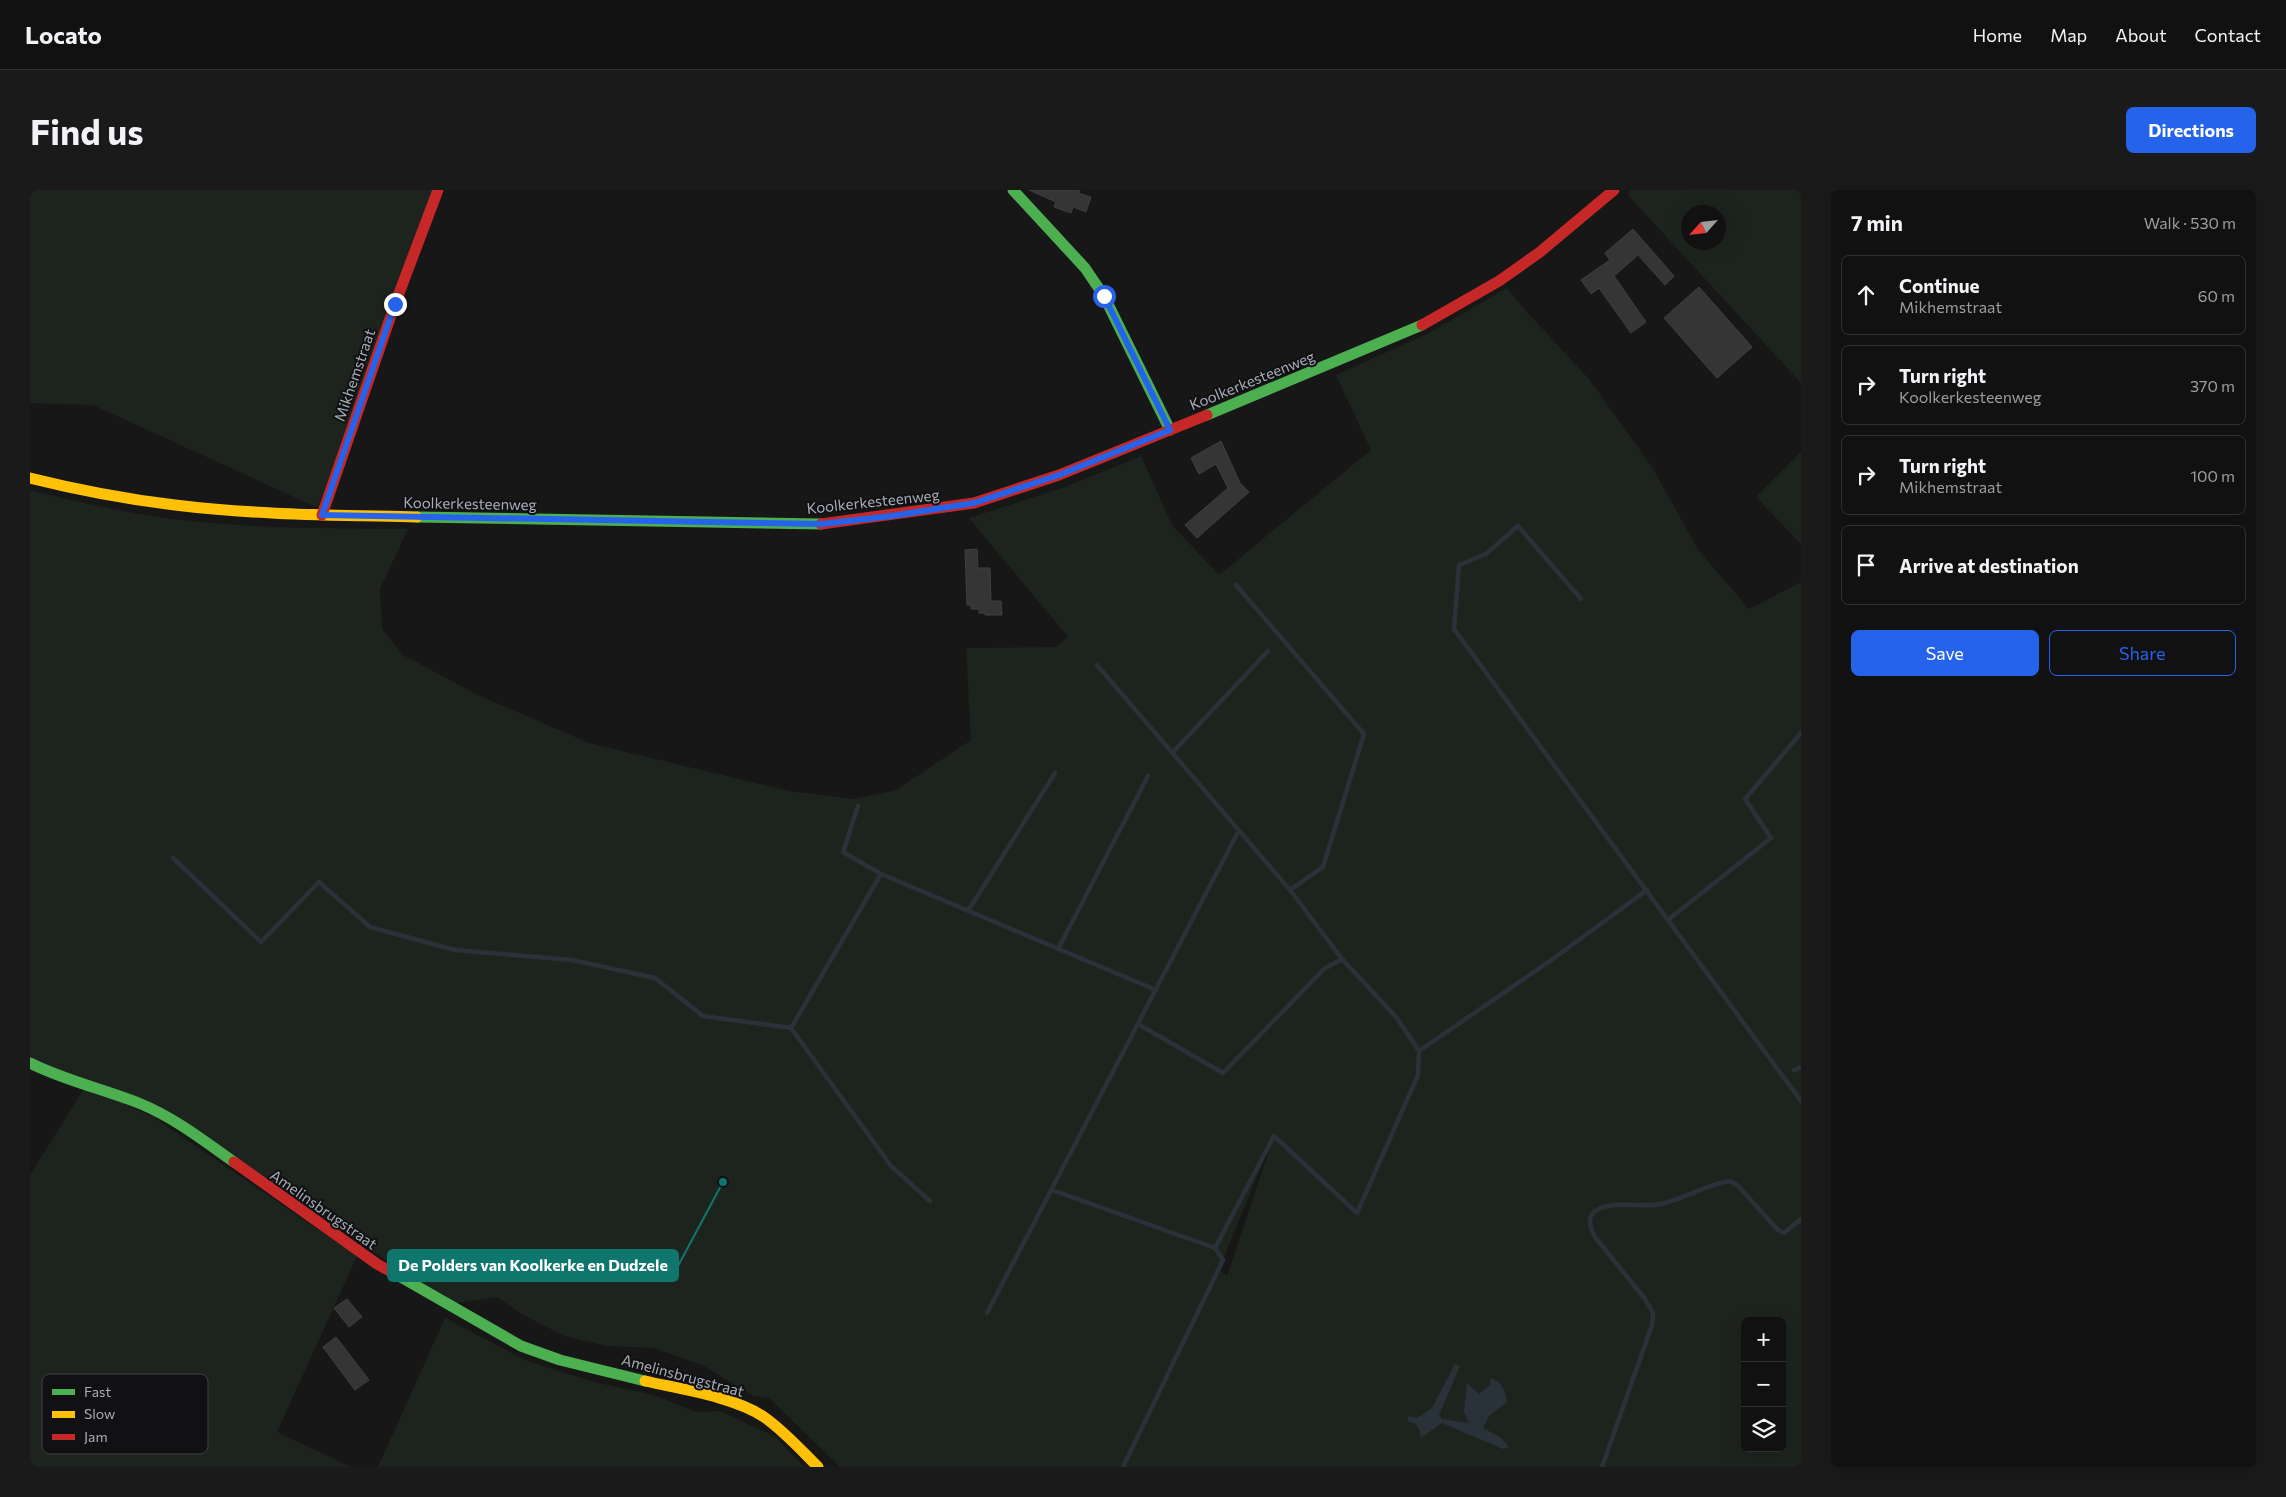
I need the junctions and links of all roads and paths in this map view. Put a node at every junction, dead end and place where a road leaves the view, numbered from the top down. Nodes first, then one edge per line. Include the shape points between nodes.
1 (438, 190) edge
2 (1013, 190) edge
3 (1614, 190) edge
4 (1170, 430) junction
5 (30, 478) edge
6 (322, 515) junction
7 (30, 1063) edge
8 (818, 1467) edge

1 - 6 main road, Mikhemstraat
2 - 4 main road via 1084,268 1104,296
3 - 4 main road, Koolkerkesteenweg via 1500,281 1426,323
4 - 6 main road, Koolkerkesteenweg via 1059,475 974,503 822,524
5 - 6 main road, Koolkerkesteenweg via 164,506
7 - 8 main road, Amelinsbrugstraat via 54,1075 141,1104 179,1123 377,1264 521,1346 560,1360 743,1406 764,1416

